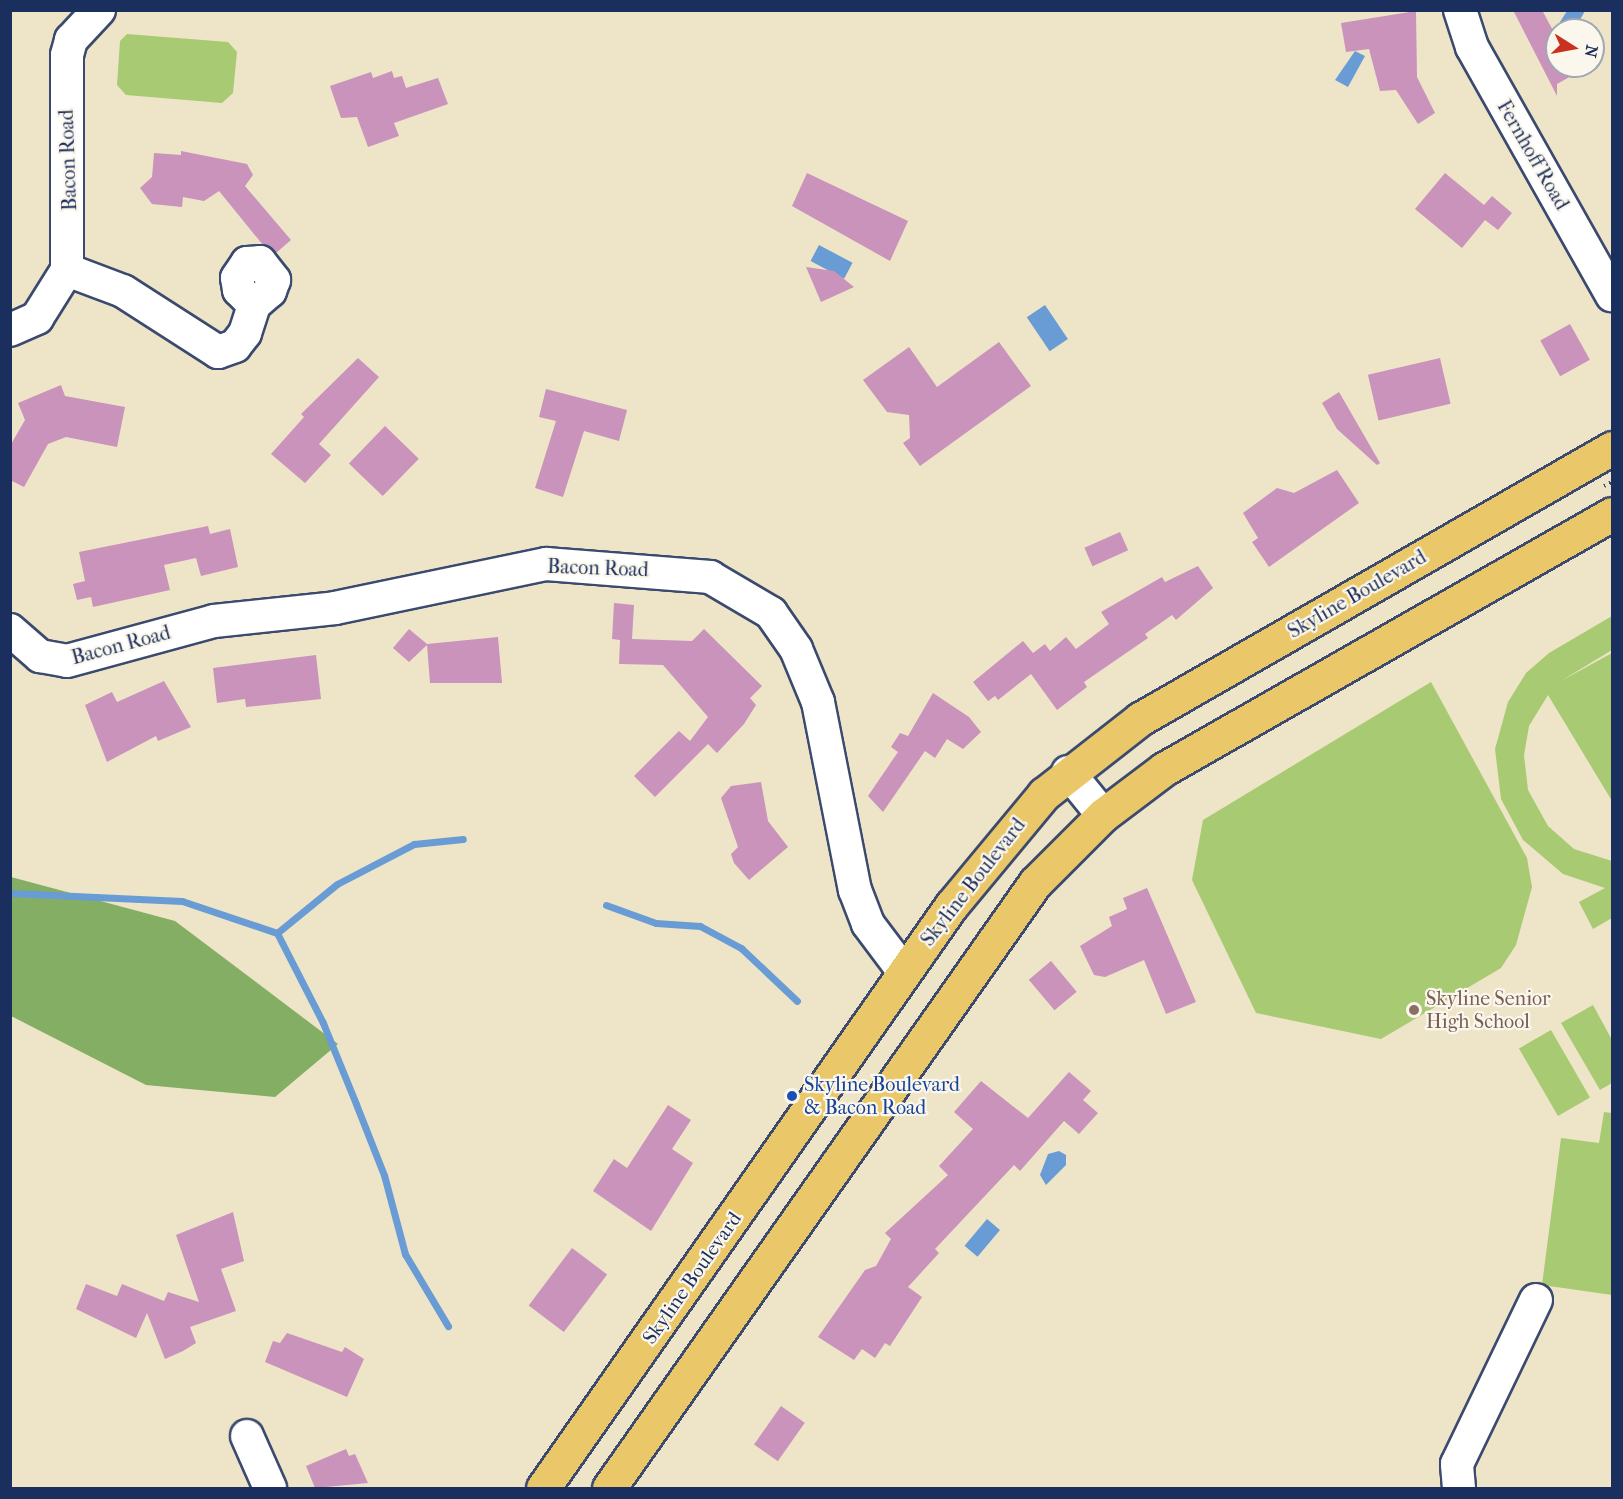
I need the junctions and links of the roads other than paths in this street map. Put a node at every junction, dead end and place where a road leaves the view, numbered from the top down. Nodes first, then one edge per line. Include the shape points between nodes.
1 (99, 10) edge
2 (1460, 10) edge
3 (67, 270) junction
4 (1612, 296) edge
5 (254, 305) dead end
6 (10, 330) edge
7 (1612, 448) edge
8 (1612, 514) edge
9 (10, 630) edge
10 (1068, 772) junction
11 (1103, 815) junction
12 (904, 972) junction
13 (1536, 1300) dead end
14 (247, 1436) dead end
15 (270, 1488) edge
16 (543, 1488) edge
17 (609, 1488) edge
18 (1459, 1488) edge

1 - 3 street, Bacon Road via 71,40 66,63
2 - 4 street, Fernhoff Road via 1472,47
3 - 5 street via 123,291 218,352 241,340
3 - 6 street via 37,318
7 - 10 main road, Skyline Boulevard via 1140,719
8 - 11 main road via 1164,769
9 - 12 street, Bacon Road via 33,652 67,661 214,621 335,608 546,564 710,577 771,613 796,649 818,702 855,890 868,924
10 - 11 street
10 - 12 main road, Skyline Boulevard via 1000,841
11 - 17 main road via 1035,884
12 - 16 main road, Skyline Boulevard
13 - 18 street via 1457,1464
14 - 15 street

